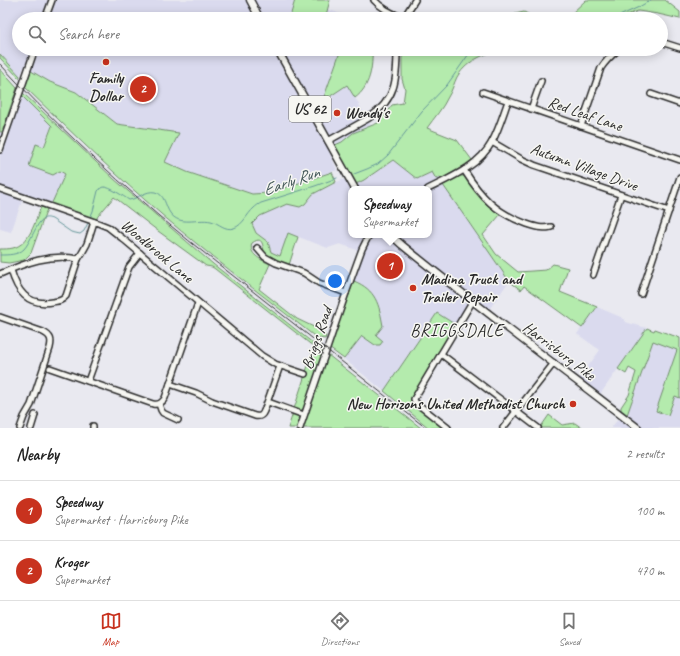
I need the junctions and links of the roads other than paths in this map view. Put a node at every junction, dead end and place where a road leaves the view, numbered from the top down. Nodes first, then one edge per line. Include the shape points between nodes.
1 (52, 0) edge
2 (250, 0) edge
3 (374, 0) edge
4 (416, 0) edge
5 (48, 12) edge
6 (256, 12) edge
7 (390, 12) edge
8 (408, 12) edge
9 (668, 44) edge
10 (680, 48) edge
11 (32, 56) edge
12 (281, 56) edge
13 (397, 56) edge
14 (611, 56) edge
15 (541, 81) dead end
16 (483, 92) dead end
17 (651, 94) dead end
18 (508, 101) junction
19 (680, 104) edge
20 (531, 109) junction
21 (581, 126) junction
22 (2, 138) edge
23 (328, 141) junction
24 (492, 142) junction
25 (0, 150) edge
26 (680, 160) edge
27 (464, 170) junction
28 (680, 177) edge
29 (353, 186) edge
30 (432, 187) edge
31 (0, 189) edge
32 (621, 194) junction
33 (669, 211) junction
34 (91, 221) junction
35 (552, 227) dead end
36 (368, 238) edge
37 (394, 238) edge
38 (257, 248) dead end
39 (140, 253) junction
40 (78, 259) junction
41 (11, 270) junction
42 (0, 274) edge
43 (593, 275) dead end
44 (346, 293) junction
45 (641, 294) dead end
46 (198, 302) junction
47 (472, 302) junction
48 (0, 317) edge
49 (441, 354) junction
50 (554, 363) junction
51 (280, 366) junction
52 (50, 368) dead end
53 (306, 374) dead end
54 (88, 381) junction
55 (170, 384) junction
56 (268, 402) junction
57 (159, 404) junction
58 (516, 412) junction
59 (35, 415) dead end
60 (304, 415) junction
61 (178, 420) dead end
62 (20, 428) edge
63 (30, 428) edge
64 (300, 428) edge
65 (448, 428) edge
66 (503, 428) edge
67 (538, 428) edge
68 (638, 428) edge

1 - 5 street
2 - 6 main road
3 - 7 street
4 - 8 street
9 - 10 street
11 - 22 street
12 - 23 main road, US 62
13 - 23 street via 393,90 384,104 374,115
14 - 21 street via 601,68
15 - 20 street
16 - 18 street, Red Leaf Lane
17 - 19 street
18 - 20 street, Red Leaf Lane
18 - 24 street
20 - 21 street, Red Leaf Lane
21 - 26 street, Red Leaf Lane
22 - 25 street
23 - 29 main road, US 62
24 - 27 street via 482,156
24 - 32 street, Autumn Village Drive via 534,165
27 - 30 street
27 - 35 street via 477,190 508,216 536,227
28 - 33 street
31 - 34 street, Woodbrook Lane
32 - 33 street, Autumn Village Drive
32 - 43 street
33 - 45 street
34 - 39 street, Woodbrook Lane via 108,227
34 - 40 street via 87,244
36 - 44 street, Briggs Road
37 - 47 main road, Harrisburg Pike
38 - 44 street via 270,260
39 - 46 street, Woodbrook Lane
39 - 54 street via 129,267
40 - 41 street via 45,258
40 - 41 street via 66,296 62,300 50,302 39,303 24,295 17,288
41 - 42 street
44 - 60 street, Briggs Road
46 - 51 street, Woodbrook Lane via 268,361
46 - 55 street
47 - 49 street
47 - 50 main road, Harrisburg Pike
48 - 62 street via 44,332 51,338 52,343 31,405
49 - 58 street
49 - 65 street via 414,401
50 - 58 street
50 - 68 main road, Harrisburg Pike
51 - 53 street, Woodbrook Lane
51 - 56 street
52 - 54 street
54 - 57 street
55 - 56 street via 258,416 263,414
55 - 57 street via 165,398
56 - 60 street
57 - 61 street via 163,413
58 - 66 street
58 - 67 street
59 - 63 street
60 - 64 street, Briggs Road

